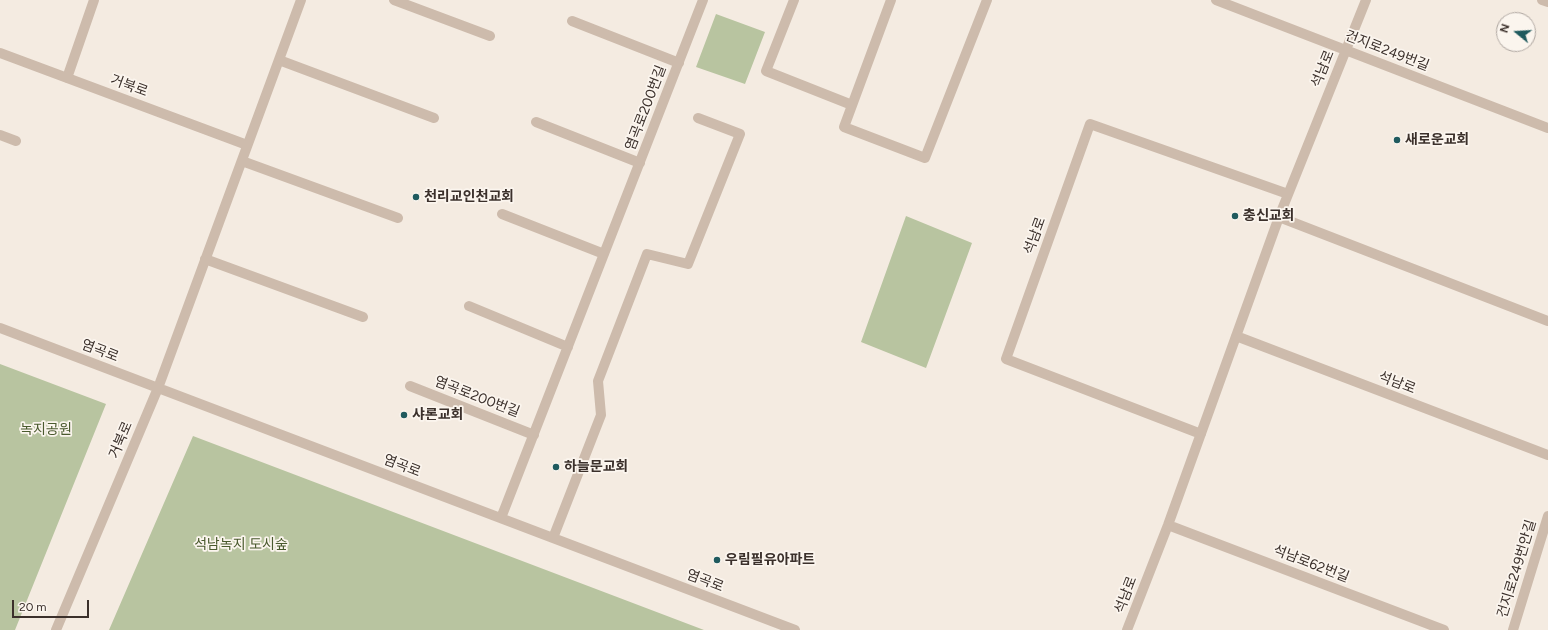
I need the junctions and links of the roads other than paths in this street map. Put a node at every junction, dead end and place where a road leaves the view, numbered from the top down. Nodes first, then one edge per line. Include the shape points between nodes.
1 (94, 0) edge
2 (301, 0) edge
3 (394, 0) edge
4 (703, 0) edge
5 (794, 0) edge
6 (890, 0) edge
7 (987, 0) edge
8 (1216, 0) edge
9 (1366, 0) edge
10 (1542, 0) edge
11 (1548, 2) edge
12 (572, 21) dead end
13 (490, 36) dead end
14 (1346, 50) junction
15 (0, 53) edge
16 (279, 60) junction
17 (679, 63) junction
18 (67, 78) junction
19 (852, 105) junction
20 (434, 118) dead end
21 (698, 118) dead end
22 (536, 122) dead end
23 (1548, 128) edge
24 (0, 135) edge
25 (16, 141) dead end
26 (247, 145) junction
27 (242, 161) junction
28 (640, 163) junction
29 (1288, 194) junction
30 (502, 214) dead end
31 (1279, 217) junction
32 (398, 218) dead end
33 (604, 254) junction
34 (206, 258) junction
35 (469, 306) dead end
36 (363, 316) dead end
37 (1548, 320) edge
38 (0, 328) edge
39 (1236, 336) junction
40 (568, 347) junction
41 (410, 386) dead end
42 (158, 388) junction
43 (1201, 434) junction
44 (534, 435) junction
45 (1548, 455) edge
46 (1548, 516) edge
47 (501, 518) junction
48 (1168, 524) junction
49 (553, 538) junction
50 (56, 630) edge
51 (795, 630) edge
52 (1127, 630) edge
53 (1444, 630) edge
54 (1513, 630) edge

1 - 18 street
2 - 16 street, 거북로
3 - 13 street
4 - 17 street, 염곡로200번길
5 - 19 street via 766,71
6 - 19 street
7 - 19 street via 925,158 844,127
8 - 14 street, 건지로249번길
9 - 14 street, 석남로
10 - 11 street
12 - 17 street, 염곡로200번길
14 - 23 street, 건지로249번길
14 - 29 street, 석남로
15 - 18 street, 거북로
16 - 20 street
16 - 26 street, 거북로
17 - 28 street, 염곡로200번길
18 - 26 street, 거북로
21 - 49 street via 740,134 688,264 647,254 598,381 601,415
22 - 28 street, 염곡로200번길
24 - 25 street
26 - 27 street, 거북로
27 - 32 street
27 - 34 street, 거북로
28 - 33 street, 염곡로200번길
29 - 31 street, 석남로
29 - 43 street, 석남로 via 1090,124 1006,359
30 - 33 street
31 - 37 street
31 - 39 street, 석남로
33 - 40 street, 염곡로200번길
34 - 36 street
34 - 42 street, 거북로
35 - 40 street
38 - 42 street, 염곡로
39 - 43 street, 석남로
39 - 45 street, 석남로
40 - 44 street, 염곡로200번길
41 - 44 street, 염곡로200번길
42 - 47 street, 염곡로
42 - 50 street, 거북로
43 - 48 street, 석남로
44 - 47 street, 염곡로200번길
46 - 54 street, 건지로249번안길
47 - 49 street, 염곡로
48 - 52 street, 석남로
48 - 53 street, 석남로62번길
49 - 51 street, 염곡로

